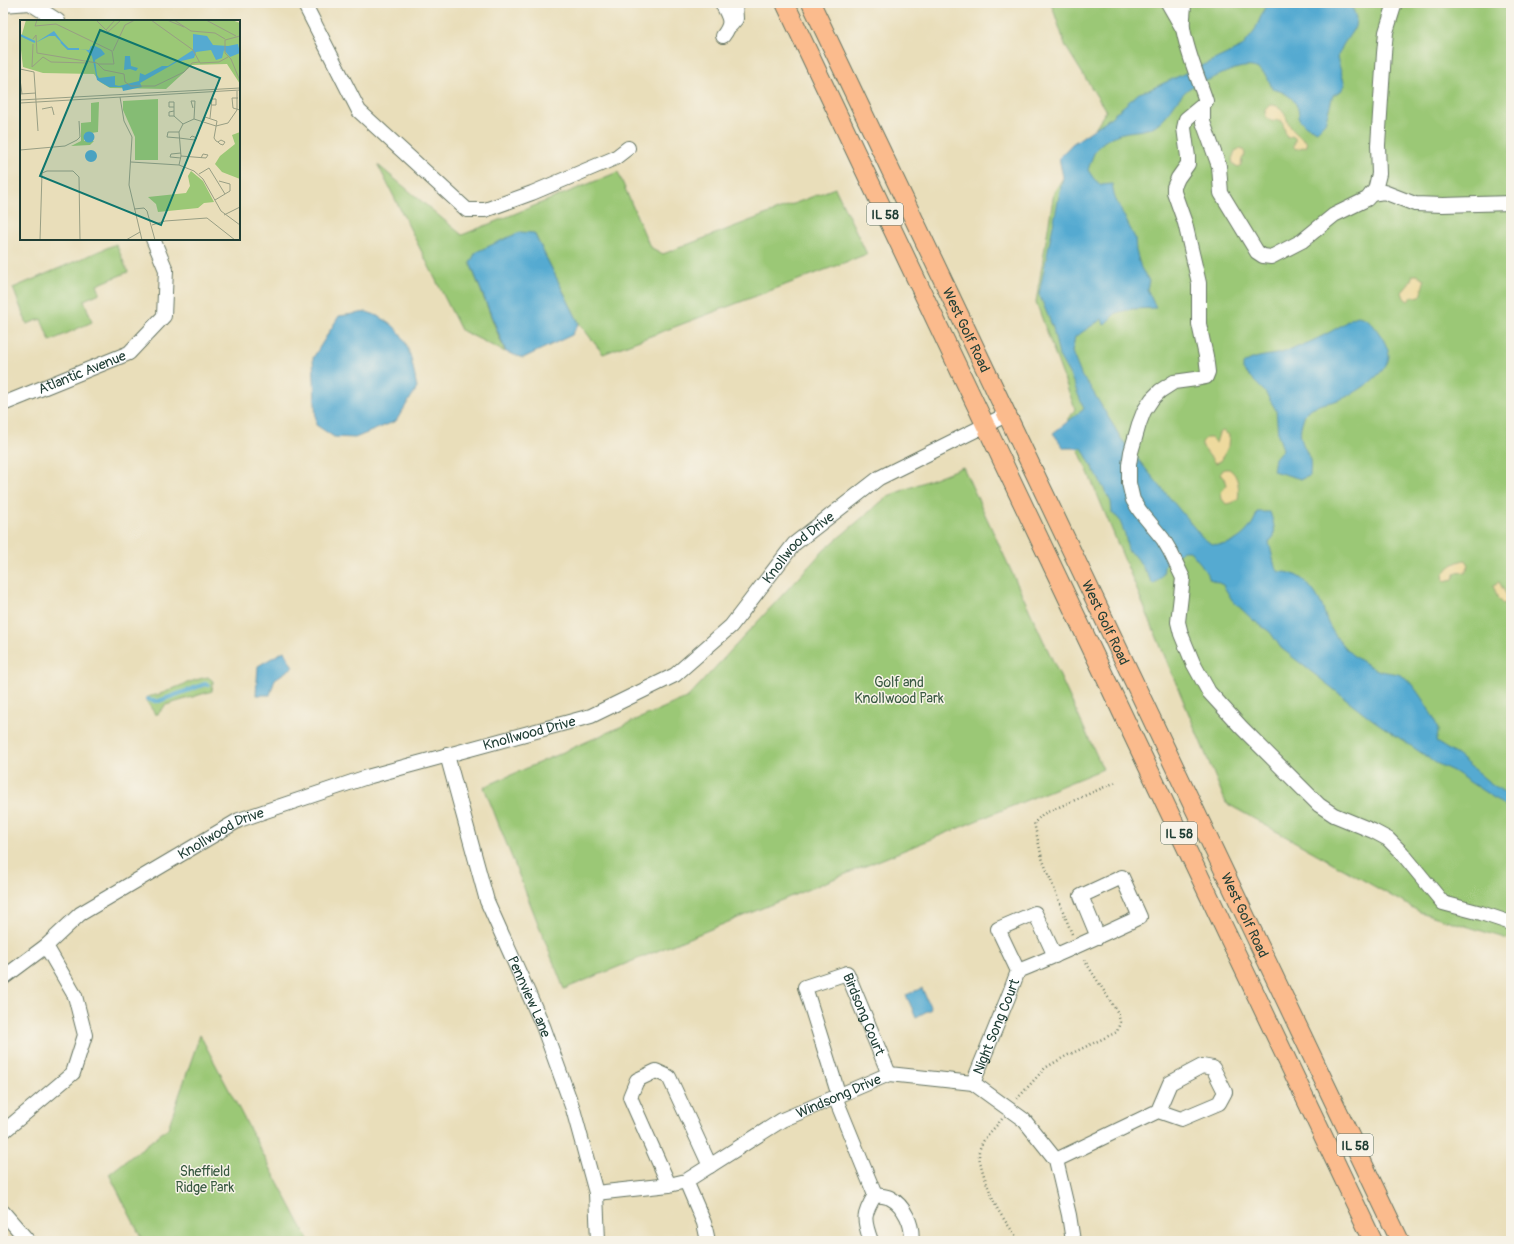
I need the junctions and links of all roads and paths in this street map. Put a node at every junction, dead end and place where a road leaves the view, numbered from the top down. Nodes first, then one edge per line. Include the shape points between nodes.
1 (304, 3) edge
2 (722, 3) edge
3 (735, 3) edge
4 (785, 3) edge
5 (811, 3) edge
6 (1168, 3) edge
7 (1184, 3) edge
8 (1395, 3) edge
9 (3, 5) edge
10 (56, 20) edge
11 (1183, 30) junction
12 (1205, 103) junction
13 (628, 148) dead end
14 (1377, 189) junction
15 (1511, 203) edge
16 (152, 240) edge
17 (3, 404) edge
18 (1008, 414) junction
19 (985, 426) junction
20 (447, 755) junction
21 (1116, 782) dead end
22 (1511, 923) edge
23 (1098, 937) junction
24 (46, 946) junction
25 (1077, 947) junction
26 (1055, 956) junction
27 (1018, 971) junction
28 (3, 978) edge
29 (889, 1074) junction
30 (974, 1083) junction
31 (837, 1096) junction
32 (1009, 1109) junction
33 (1158, 1112) junction
34 (3, 1132) edge
35 (1056, 1160) junction
36 (710, 1166) junction
37 (686, 1181) junction
38 (669, 1185) junction
39 (596, 1193) junction
40 (875, 1195) junction
41 (3, 1212) edge
42 (28, 1241) edge
43 (598, 1241) edge
44 (708, 1241) edge
45 (871, 1241) edge
46 (911, 1241) edge
47 (1019, 1241) edge
48 (1073, 1241) edge
49 (1374, 1241) edge
50 (1400, 1241) edge

1 - 13 street via 359,111 467,210 485,210 532,193 615,158
2 - 3 street via 730,18 727,31 736,19
4 - 19 main road, West Golf Road / IL 58
5 - 18 main road, West Golf Road / IL 58
6 - 11 street
7 - 11 street
8 - 14 street via 1386,32
9 - 10 street via 30,3
11 - 12 street
12 - 14 street via 1203,122 1219,166 1221,193 1257,252 1263,256 1271,257 1302,241 1334,215 1359,204
12 - 22 street via 1186,119 1184,128 1188,164 1174,187 1199,283 1199,324 1208,372 1206,377 1174,382 1160,391 1144,411 1131,452 1129,483 1133,500 1163,539 1183,578 1178,622 1181,634 1209,692 1319,805 1334,815 1388,839 1443,903
14 - 15 street via 1414,204
16 - 17 street, Atlantic Avenue via 166,270 164,316 129,352
18 - 19 street, Knollwood Drive
18 - 50 main road, West Golf Road / IL 58
19 - 20 street, Knollwood Drive via 879,478 794,544 731,626 675,675 592,716
19 - 49 main road, West Golf Road / IL 58
20 - 24 street, Knollwood Drive via 239,820 80,914
20 - 39 street, Pennview Lane via 487,901 543,1026 573,1109
21 - 25 path via 1043,814 1034,823 1042,858
23 - 23 street, Night Song Court via 1140,917 1122,877 1081,896
23 - 25 street, Night Song Court
24 - 28 street, Knollwood Drive
24 - 34 street via 75,996 85,1035 73,1073
25 - 26 street, Night Song Court
25 - 32 path via 1118,1013 1120,1022 1117,1032 1045,1068
26 - 27 street, Night Song Court
26 - 27 street, Night Song Court via 1035,912 998,929
27 - 30 street, Night Song Court
29 - 30 street, Windsong Drive
29 - 31 street, Windsong Drive
29 - 31 street, Birdsong Court via 847,973 805,987
30 - 32 street
31 - 36 street, Windsong Drive via 782,1120
31 - 40 street
32 - 35 street via 1024,1120
32 - 47 path via 998,1125 987,1134 979,1152 982,1172 997,1208
33 - 33 street via 1181,1119 1219,1103 1225,1092 1213,1068 1202,1066 1170,1083
33 - 35 street
35 - 48 street
36 - 37 street, Windsong Drive
36 - 38 street via 669,1077 656,1071 637,1080 630,1097
37 - 38 street, Windsong Drive
37 - 44 street via 704,1223
38 - 39 street, Windsong Drive
39 - 43 street, Pennview Lane
40 - 45 street via 866,1210 865,1224
40 - 46 street via 890,1198 902,1208 912,1234
41 - 42 street

